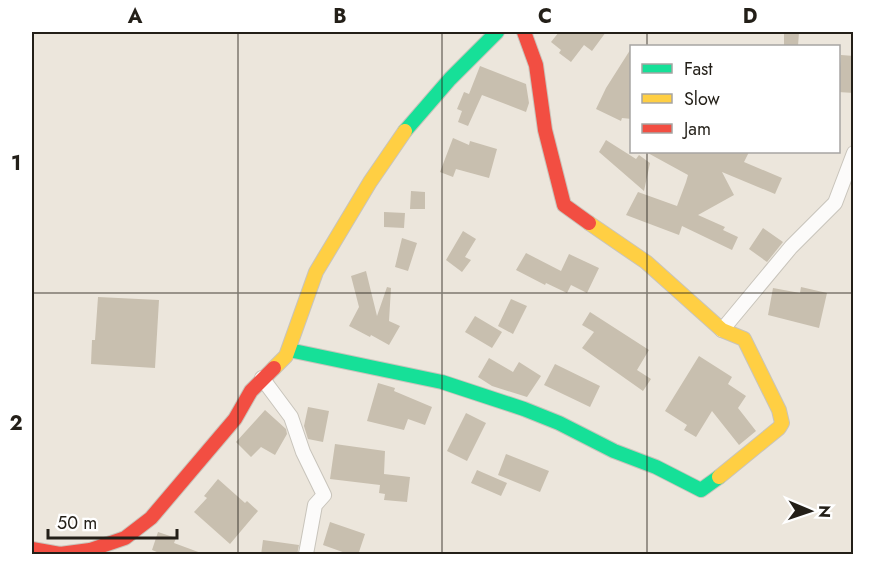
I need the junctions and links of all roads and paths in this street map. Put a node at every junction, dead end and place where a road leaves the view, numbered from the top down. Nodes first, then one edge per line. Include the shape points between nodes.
1 (497, 32) edge
2 (524, 32) edge
3 (854, 153) edge
4 (722, 330) junction
5 (289, 350) junction
6 (262, 378) junction
7 (32, 549) edge
8 (306, 555) edge

1 - 5 street via 405,131 370,182 316,272
2 - 4 street via 536,64 545,130 564,205 646,262
3 - 4 street via 835,203 791,247
4 - 5 street via 744,339 782,423 774,434 701,490 533,412 442,382
5 - 6 street
6 - 7 street via 235,419 151,518 125,538 90,550 60,554
6 - 8 street via 291,417 324,495 315,505

